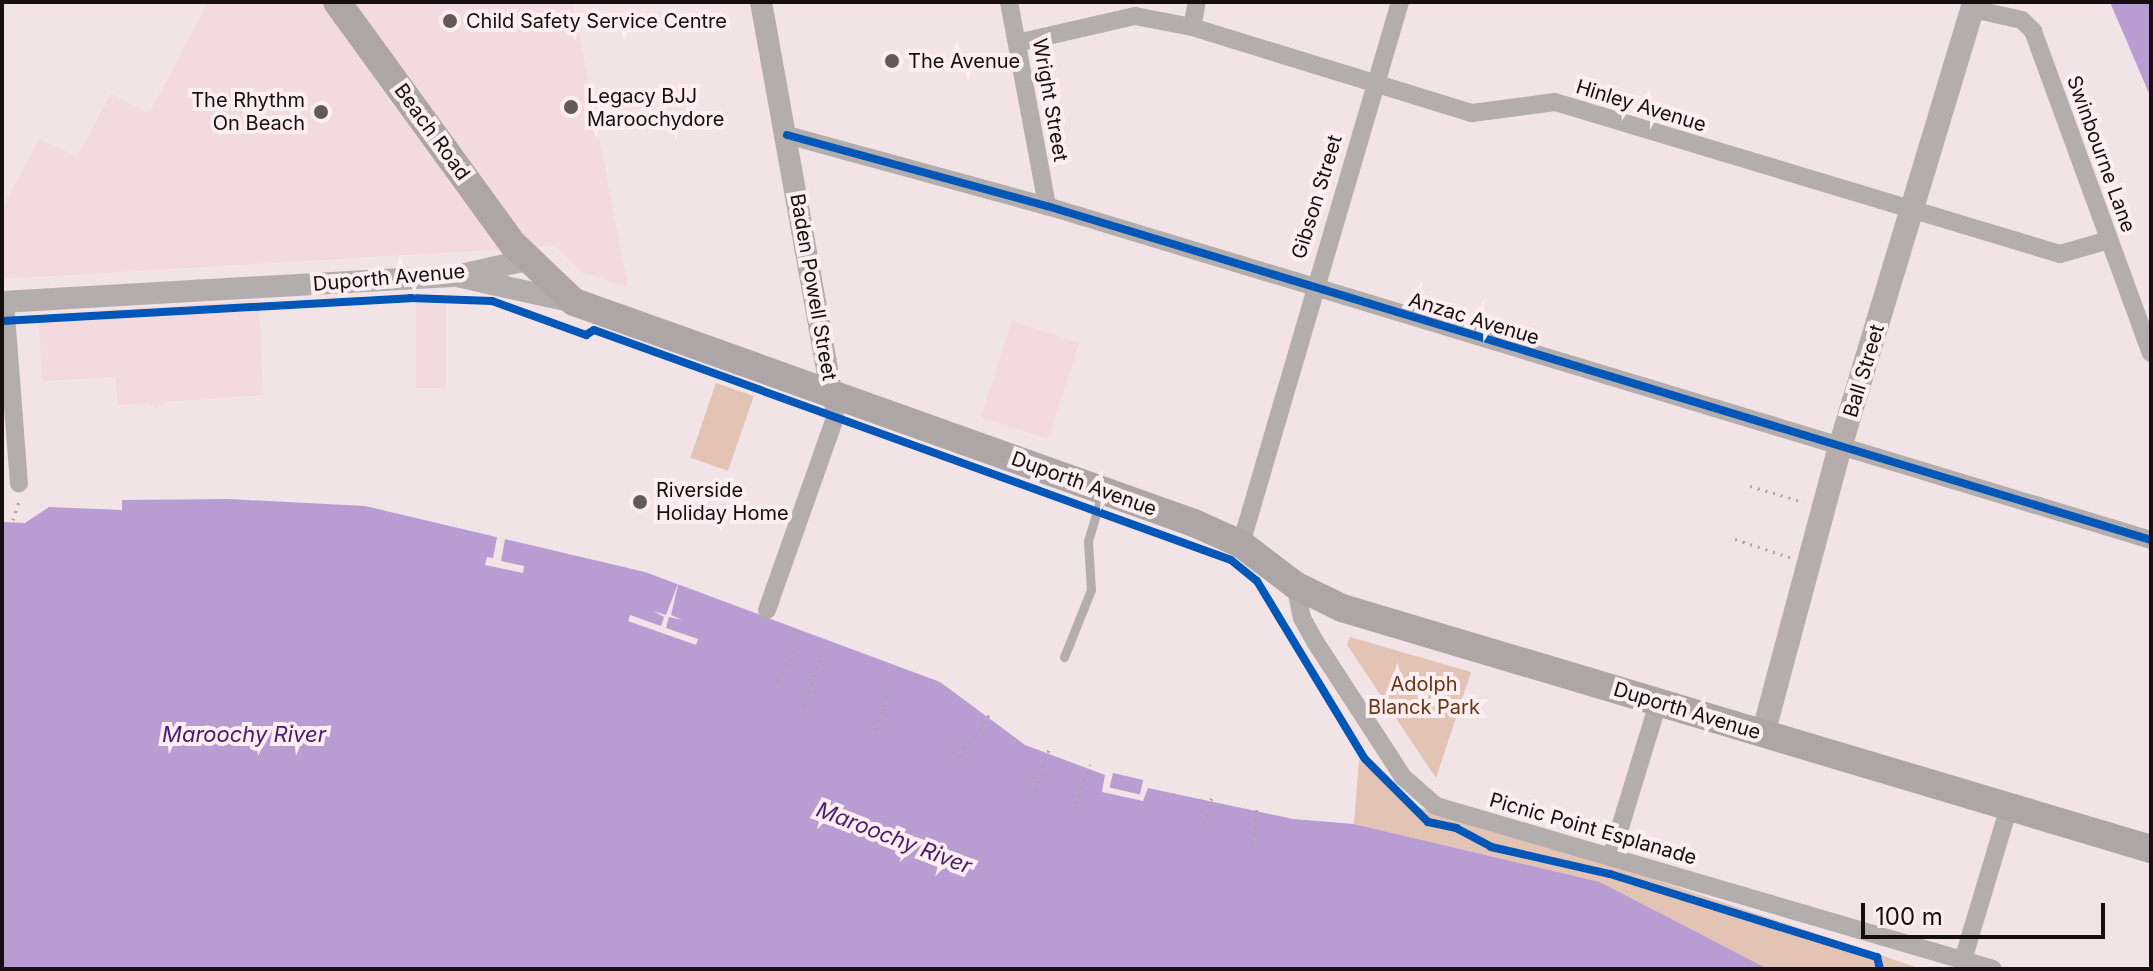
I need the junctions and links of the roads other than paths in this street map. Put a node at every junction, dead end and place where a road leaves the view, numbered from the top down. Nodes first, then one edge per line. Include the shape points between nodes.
1 (337, 2) edge
2 (761, 2) edge
3 (1009, 2) edge
4 (1197, 2) edge
5 (1400, 2) edge
6 (1974, 6) edge
7 (1192, 27) junction
8 (1017, 43) junction
9 (1373, 86) junction
10 (787, 135) junction
11 (1047, 206) junction
12 (1913, 211) junction
13 (2109, 240) junction
14 (527, 260) junction
15 (456, 276) junction
16 (1314, 287) junction
17 (4, 302) edge
18 (574, 302) junction
19 (2151, 353) edge
20 (832, 395) junction
21 (1840, 447) junction
22 (19, 483) road end
23 (1103, 491) junction
24 (2151, 540) edge
25 (1241, 544) junction
26 (1295, 585) junction
27 (767, 610) dead end
28 (1064, 657) dead end
29 (1658, 703) junction
30 (1763, 734) junction
31 (2009, 807) junction
32 (2151, 849) edge
33 (1611, 857) junction
34 (1963, 960) junction
35 (1993, 969) edge

1 - 14 main road, Beach Road
2 - 10 street, Baden Powell Street
3 - 8 street, Wright Street
4 - 7 street
5 - 9 street, Gibson Street
6 - 12 main road, Ball Street
6 - 13 street, Swinbourne Lane via 2022,20 2033,31
7 - 8 street, Hinley Avenue via 1135,16
7 - 9 street, Hinley Avenue
8 - 11 street, Wright Street
9 - 12 street, Hinley Avenue via 1472,113 1555,102
9 - 16 street, Gibson Street
10 - 11 street, Anzac Avenue
10 - 20 street, Baden Powell Street
11 - 16 street, Anzac Avenue
12 - 13 street, Hinley Avenue via 2060,254
12 - 21 main road, Ball Street
13 - 19 street, Swinbourne Lane
14 - 15 street, Duporth Avenue
14 - 18 main road, Duporth Avenue
15 - 17 street, Duporth Avenue
15 - 18 street
16 - 21 street, Anzac Avenue
16 - 25 street, Gibson Street
17 - 22 street
18 - 20 main road, Duporth Avenue
20 - 23 main road, Duporth Avenue
20 - 27 street, Baden Powell Street via 835,418
21 - 24 street, Anzac Avenue
21 - 30 main road, Ball Street
23 - 25 main road, Duporth Avenue
23 - 28 lane via 1088,541 1091,590
25 - 26 main road, Duporth Avenue
26 - 29 main road, Duporth Avenue via 1342,608
26 - 33 street, Picnic Point Esplanade via 1302,618 1316,643 1403,777 1436,806
29 - 30 main road, Duporth Avenue
29 - 33 street
30 - 31 main road, Duporth Avenue
31 - 32 main road, Duporth Avenue
31 - 34 street
33 - 34 street, Picnic Point Esplanade
34 - 35 street, Picnic Point Esplanade

